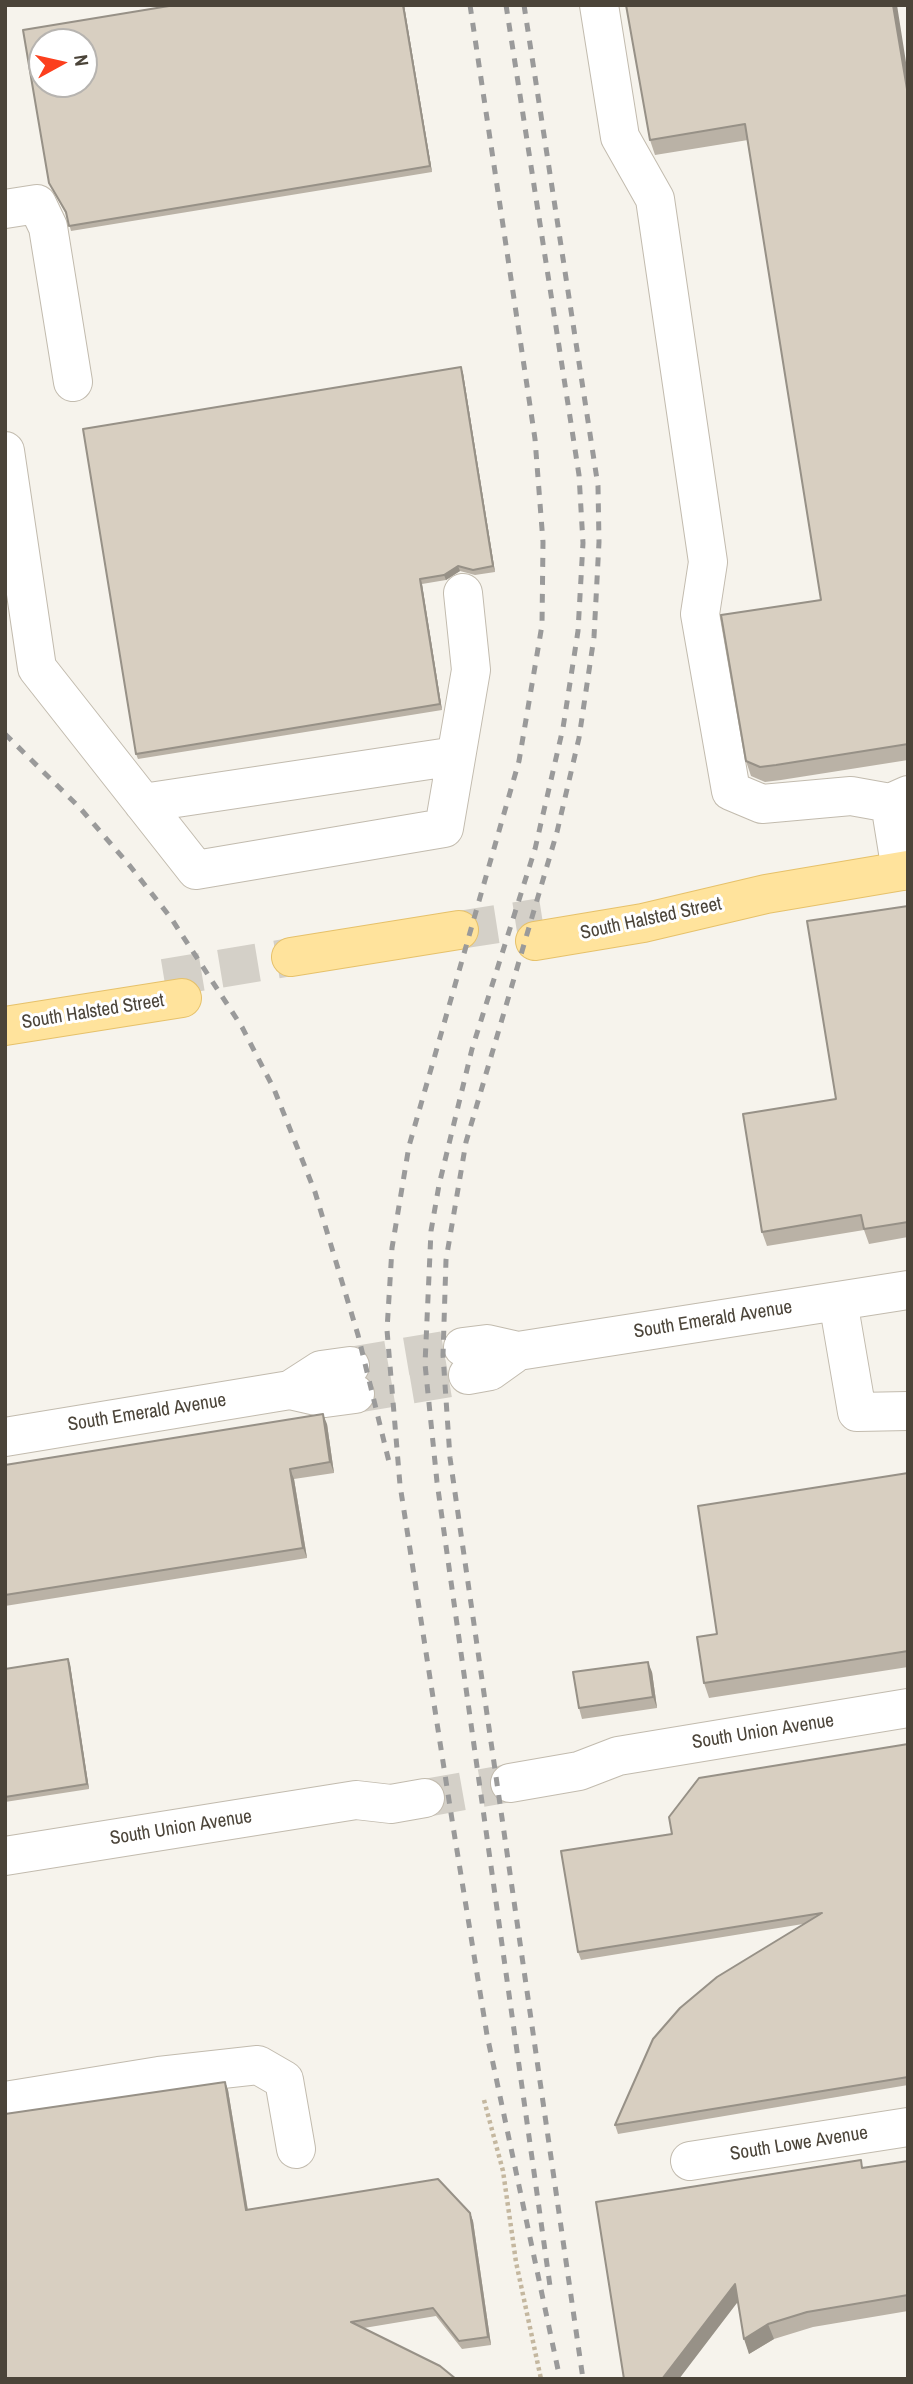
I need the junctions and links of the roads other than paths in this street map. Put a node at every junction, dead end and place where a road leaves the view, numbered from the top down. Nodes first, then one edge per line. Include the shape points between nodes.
1 (598, 5) edge
2 (5, 209) edge
3 (74, 382) dead end
4 (5, 451) edge
5 (463, 593) dead end
6 (25, 641) edge
7 (456, 756) junction
8 (899, 799) edge
9 (143, 803) junction
10 (904, 870) edge
11 (538, 929) tunnel mouth
12 (455, 942) tunnel mouth
13 (297, 968) tunnel mouth
14 (5, 1003) edge
15 (5, 1026) edge
16 (908, 1290) edge
17 (838, 1301) junction
18 (465, 1361) tunnel mouth
19 (353, 1380) tunnel mouth
20 (908, 1411) edge
21 (5, 1437) edge
22 (908, 1708) edge
23 (508, 1772) tunnel mouth
24 (423, 1787) tunnel mouth
25 (5, 1856) edge
26 (5, 2101) edge
27 (908, 2127) edge
28 (296, 2149) dead end
29 (690, 2161) dead end

1 - 8 street via 620,137 655,200 708,562 700,614 731,791 762,804 851,796
2 - 3 street via 37,204 48,227
4 - 6 street
5 - 7 street via 471,670
6 - 9 street
7 - 9 street
7 - 9 street via 444,828 196,870
8 - 10 street
10 - 11 main road, South Halsted Street via 766,894 643,923
12 - 13 main road
14 - 15 main road, South Halsted Street via 173,988
16 - 17 street, South Emerald Avenue
17 - 18 street, South Emerald Avenue via 518,1351 490,1371
17 - 20 street via 857,1412
19 - 21 street, South Emerald Avenue via 325,1398 289,1390
22 - 23 street, South Union Avenue via 618,1756 579,1772
24 - 25 street, South Union Avenue via 388,1781 356,1800
26 - 28 street via 258,2065 285,2080
27 - 29 street, South Lowe Avenue

